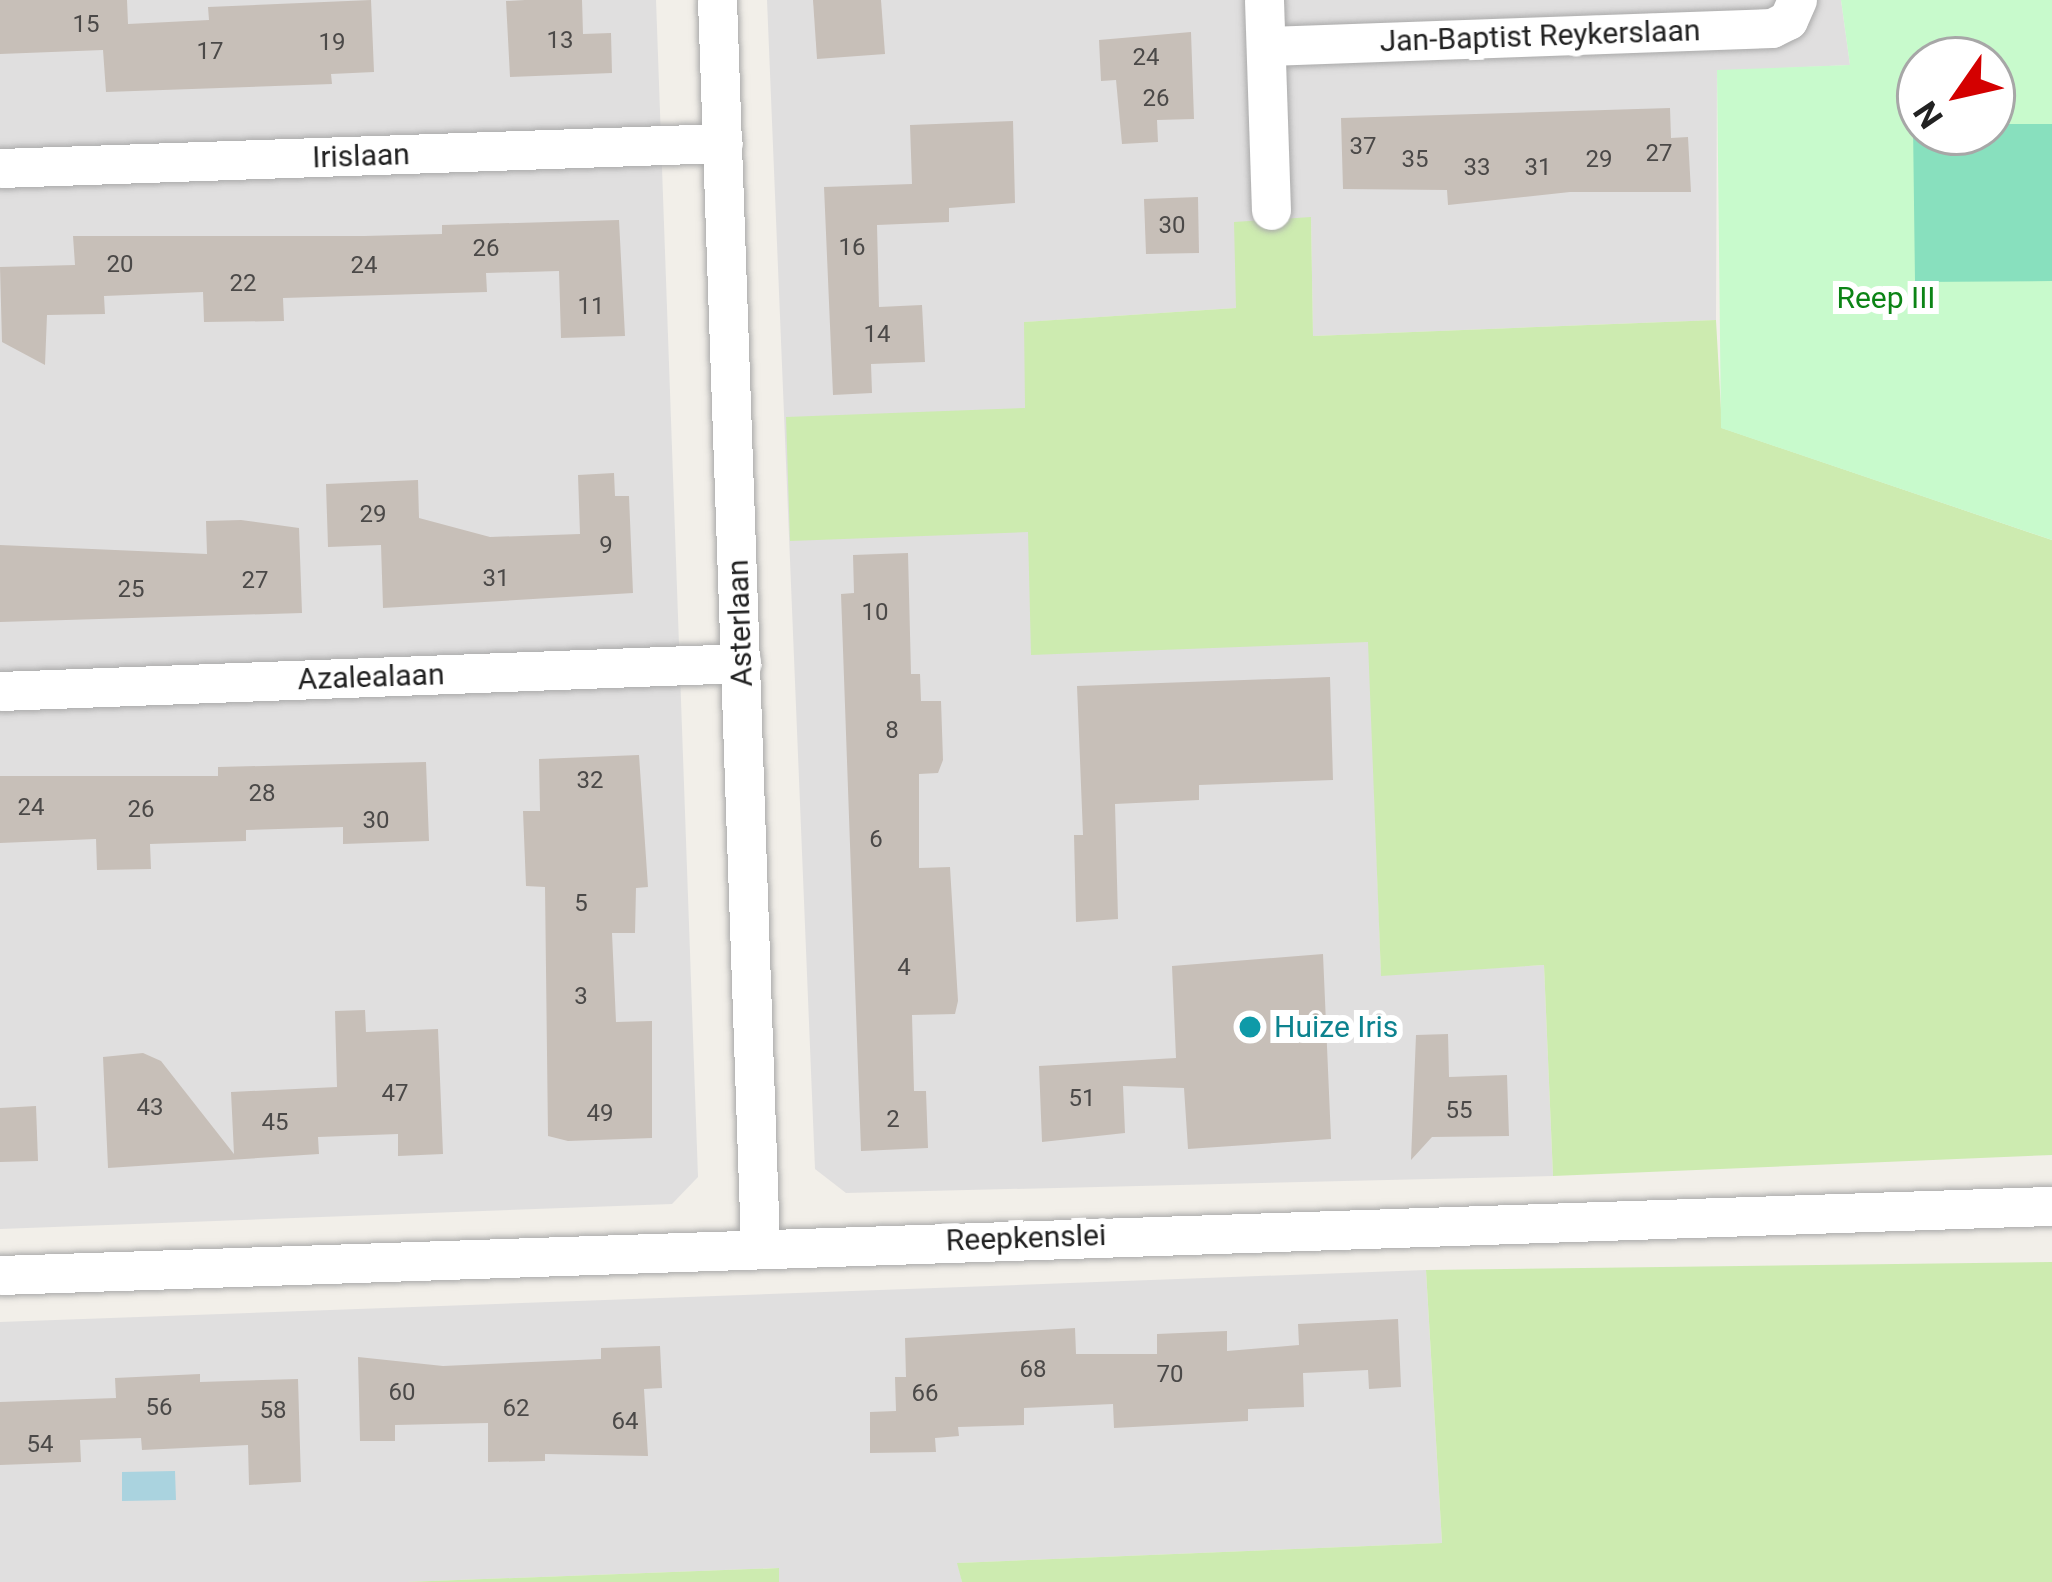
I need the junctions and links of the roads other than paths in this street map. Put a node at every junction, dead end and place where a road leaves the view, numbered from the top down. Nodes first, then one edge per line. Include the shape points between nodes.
1 (717, 0) edge
2 (1264, 0) edge
3 (1797, 0) edge
4 (1268, 46) junction
5 (723, 143) junction
6 (0, 168) edge
7 (1271, 210) dead end
8 (741, 663) junction
9 (0, 691) edge
10 (2052, 1206) edge
11 (760, 1246) junction
12 (0, 1275) edge

1 - 5 street, Asterlaan
2 - 4 street
3 - 4 street, Jan-Baptist Reykerslaan via 1788,20 1772,28
4 - 7 street
5 - 6 street, Irislaan
5 - 8 street, Asterlaan
8 - 9 street, Azalealaan
8 - 11 street, Asterlaan
10 - 11 street, Reepkenslei
11 - 12 street, Reepkenslei

